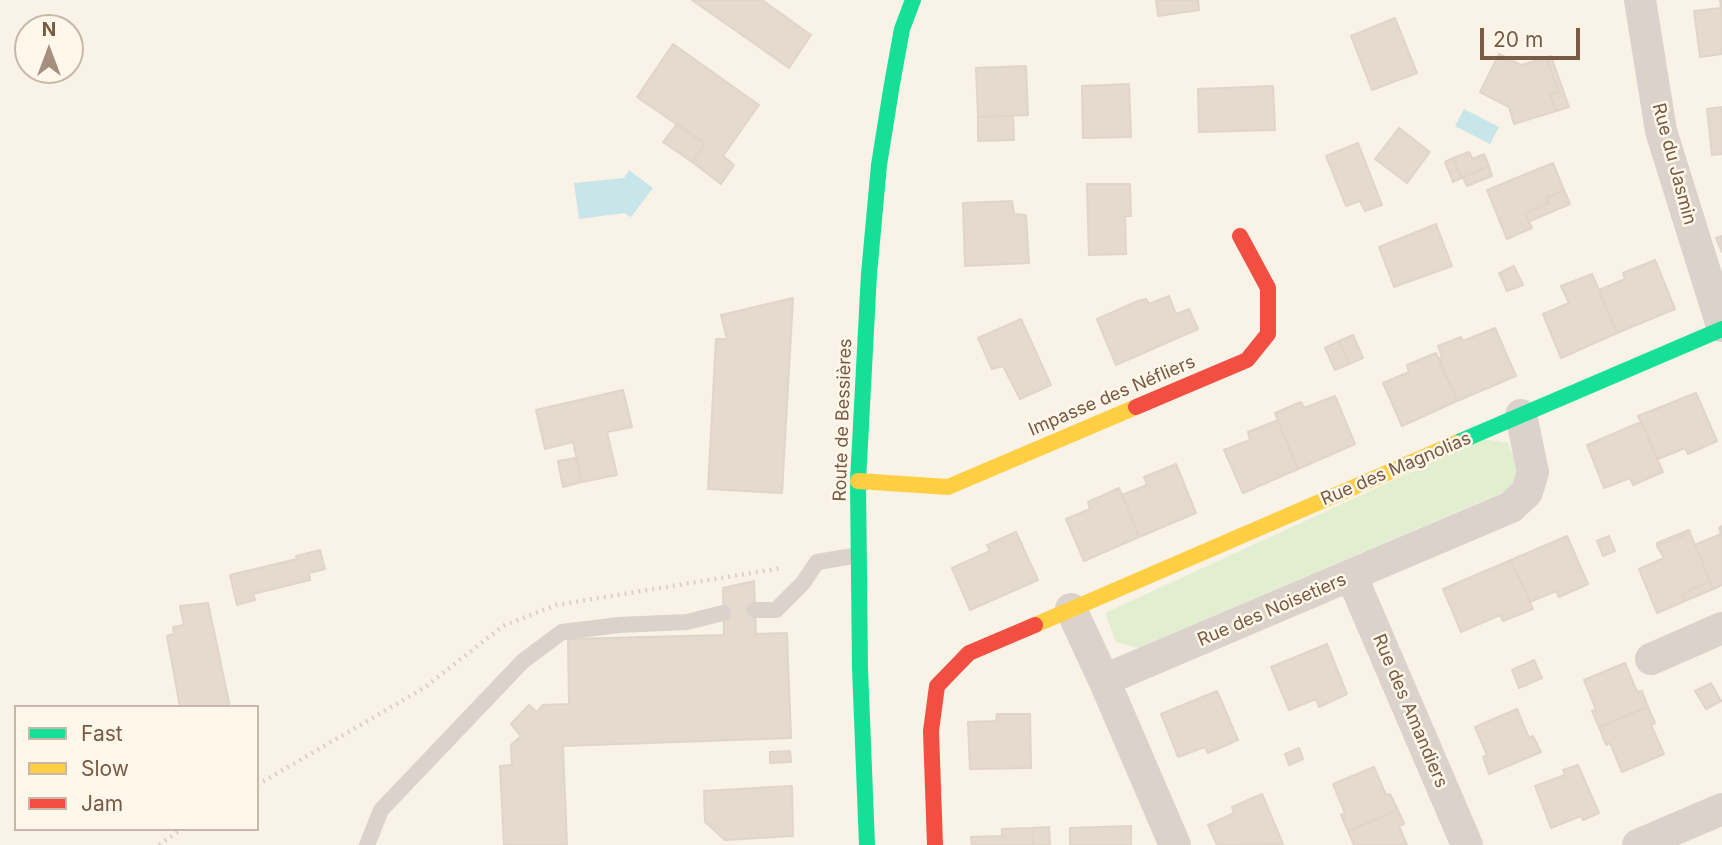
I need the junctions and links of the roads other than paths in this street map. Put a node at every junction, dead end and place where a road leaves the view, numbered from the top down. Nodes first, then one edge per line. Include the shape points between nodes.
1 (913, 0) edge
2 (1640, 0) edge
3 (1240, 236) dead end
4 (1722, 327) edge
5 (1521, 415) junction
6 (858, 481) junction
7 (859, 555) junction
8 (1352, 576) junction
9 (1071, 609) junction
10 (755, 610) dead end
11 (723, 613) dead end
12 (1722, 628) edge
13 (1651, 659) dead end
14 (1104, 680) junction
15 (1722, 809) edge
16 (368, 845) edge
17 (867, 845) edge
18 (935, 845) edge
19 (1175, 845) edge
20 (1467, 845) edge
21 (1638, 845) edge

1 - 6 street, Route de Bessières via 902,29 879,165
2 - 4 street, Rue du Jasmin via 1661,131
3 - 6 street, Impasse des Néfliers via 1268,288 1268,334 1247,359 948,487
4 - 5 street, Rue des Magnolias
5 - 8 street, Rue des Noisetiers via 1533,472 1527,492 1511,507
5 - 9 street, Rue des Magnolias
6 - 7 street, Route de Bessières
7 - 10 lane via 817,562 776,610
7 - 17 street, Route de Bessières
8 - 14 street, Rue des Noisetiers
8 - 20 street, Rue des Amandiers
9 - 14 street
9 - 18 street, Rue des Magnolias via 969,653 937,686 931,731
11 - 16 lane via 687,622 562,632 523,661 381,810
12 - 13 street
14 - 19 street
15 - 21 street

